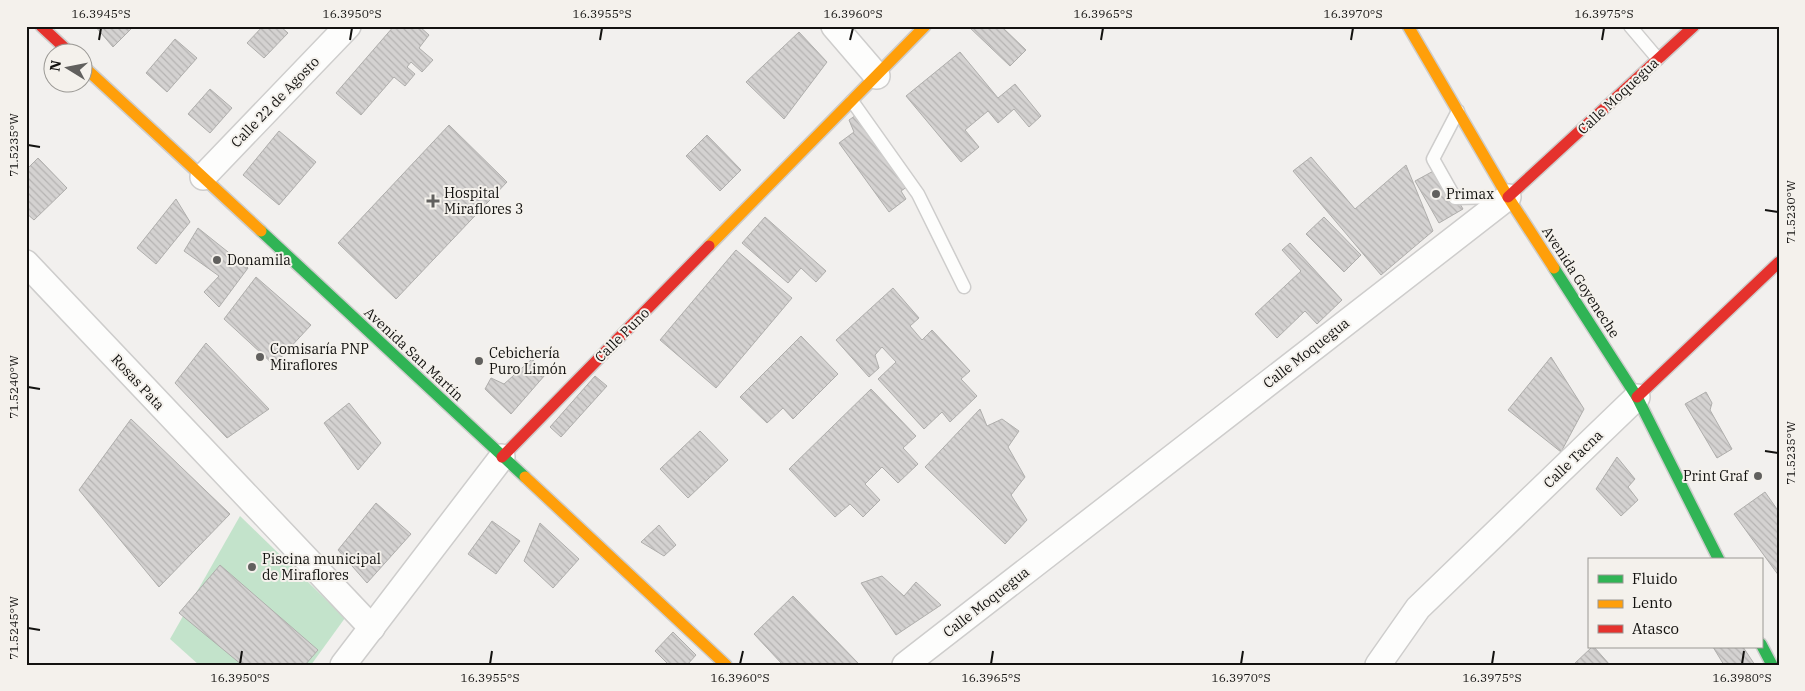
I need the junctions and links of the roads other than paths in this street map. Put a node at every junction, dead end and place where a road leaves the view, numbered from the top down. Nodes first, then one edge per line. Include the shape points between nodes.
1 (41, 26) edge
2 (348, 26) edge
3 (834, 26) edge
4 (924, 26) edge
5 (1408, 26) edge
6 (1630, 26) edge
7 (1694, 26) edge
8 (58, 42) edge
9 (1658, 59) junction
10 (92, 74) edge
11 (877, 76) junction
12 (852, 101) junction
13 (1458, 111) junction
14 (203, 177) junction
15 (1508, 197) junction
16 (1779, 262) edge
17 (30, 275) edge
18 (964, 287) dead end
19 (1637, 397) junction
20 (502, 457) junction
21 (1718, 558) edge
22 (372, 628) junction
23 (1762, 646) edge
24 (343, 665) edge
25 (726, 665) edge
26 (905, 665) edge
27 (1378, 665) edge
28 (1772, 665) edge

1 - 8 street
2 - 14 street, Calle 22 de Agosto
3 - 11 street
4 - 11 street, Calle Puno
5 - 13 street, Avenida Goyeneche
6 - 9 lane
7 - 9 street, Calle Moquegua
9 - 15 street, Calle Moquegua
10 - 14 street, Avenida San Martín
11 - 12 street, Calle Puno
12 - 18 lane via 918,194
12 - 20 street, Calle Puno
13 - 15 street, Avenida Goyeneche
13 - 15 lane via 1433,159 1455,198
14 - 20 street, Avenida San Martín
15 - 19 street, Avenida Goyeneche
15 - 26 street, Calle Moquegua
16 - 19 street, Calle Tacna
17 - 22 street, Rosas Pata
19 - 21 street, Avenida Goyeneche
19 - 27 street, Calle Tacna via 1418,608
20 - 22 street, Calle Puno
20 - 25 street, Avenida San Martín
22 - 24 street, Calle Puno
23 - 28 street

